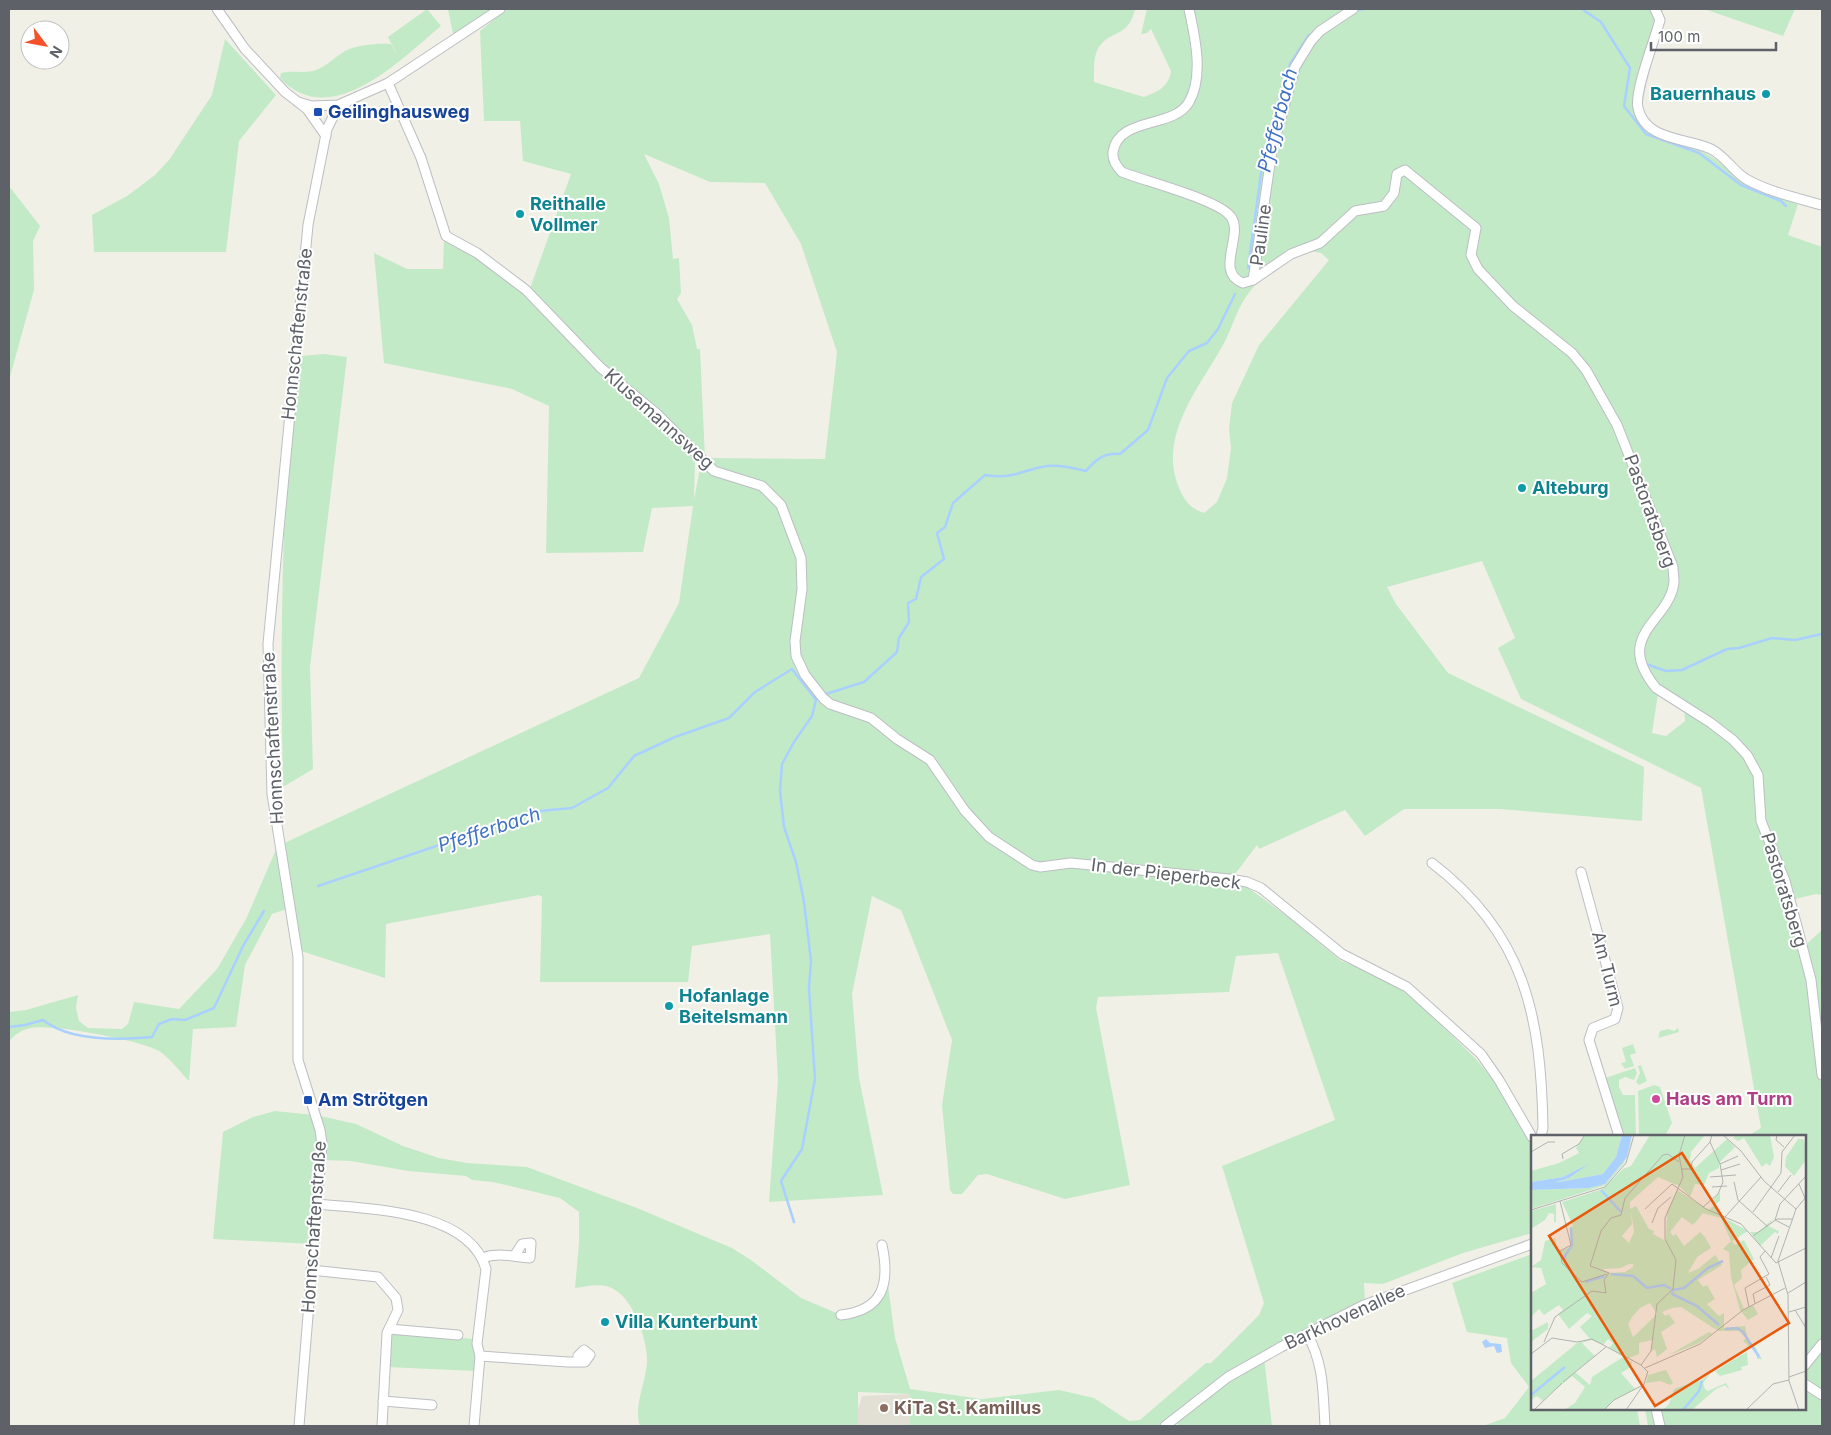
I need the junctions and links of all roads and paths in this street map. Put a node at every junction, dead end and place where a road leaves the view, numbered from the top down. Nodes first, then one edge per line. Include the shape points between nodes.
1 (218, 9) edge
2 (225, 9) edge
3 (500, 9) edge
4 (1189, 9) edge
5 (1353, 9) edge
6 (1655, 9) edge
7 (224, 21) junction
8 (388, 83) junction
9 (298, 102) junction
10 (347, 102) junction
11 (326, 136) junction
12 (1822, 205) edge
13 (1253, 280) junction
14 (925, 756) joint
15 (1432, 863) dead end
16 (1581, 872) dead end
17 (1822, 1075) edge
18 (1531, 1135) edge
19 (1541, 1135) edge
20 (1619, 1135) edge
21 (316, 1204) junction
22 (1531, 1244) edge
23 (882, 1245) dead end
24 (515, 1255) dead end
25 (482, 1258) junction
26 (311, 1270) junction
27 (841, 1314) dead end
28 (389, 1329) junction
29 (1307, 1334) junction
30 (458, 1336) dead end
31 (1822, 1344) edge
32 (480, 1356) junction
33 (583, 1362) dead end
34 (1806, 1364) edge
35 (1806, 1385) edge
36 (1822, 1395) edge
37 (383, 1401) junction
38 (432, 1405) dead end
39 (1656, 1410) edge
40 (1176, 1423) edge
41 (299, 1426) edge
42 (382, 1426) edge
43 (474, 1426) edge
44 (1165, 1426) edge
45 (1325, 1426) edge
46 (1660, 1426) edge

1 - 7 street
2 - 7 street
3 - 8 street
4 - 13 street via 1198,57 1190,100 1178,113 1121,136 1114,146 1114,162 1122,172 1226,211 1234,224 1231,270 1241,282
5 - 13 street, Pauline via 1320,31 1295,67 1272,150
6 - 12 street via 1660,20 1638,94 1642,118 1668,137 1711,149 1747,179
7 - 9 street via 251,56
8 - 10 street
8 - 14 street, Klusemannsweg via 420,158 446,236 477,253 526,290 601,368 656,413 714,471 762,486 781,505 801,558 802,589 795,641 796,656 805,676 830,704 871,718
9 - 10 street via 330,106
9 - 11 street
10 - 11 street, Honnschaftenstraße via 331,120
11 - 21 street, Honnschaftenstraße via 304,253 268,644 272,794 298,957 298,1060 322,1144
13 - 17 street, Pastoratsberg via 1290,254 1320,243 1352,213 1384,206 1394,193 1397,174 1405,170 1476,228 1472,255 1478,269 1513,306 1580,362 1617,425 1673,567 1674,584 1668,599 1642,636 1640,658 1656,688 1733,740 1747,755 1758,775 1761,820 1785,881 1811,980
14 - 18 street, In der Pieperbeck via 976,826 1032,865 1070,863 1229,879 1261,888 1342,954 1407,987 1481,1054 1500,1080
15 - 19 street via 1474,900 1510,950 1521,974 1541,1060
16 - 20 street, Am Turm via 1618,1008 1615,1019 1593,1028 1589,1040
21 - 25 street via 386,1210 428,1220 461,1235
21 - 26 street, Honnschaftenstraße
22 - 29 street, Barkhovenallee via 1384,1296
23 - 27 street via 885,1274 879,1296 864,1311
24 - 25 street via 491,1254
25 - 32 street via 486,1269 477,1344
26 - 28 street via 381,1278 397,1303 396,1317
26 - 41 street, Honnschaftenstraße
28 - 30 street
28 - 37 street
29 - 40 street, Barkhovenallee via 1228,1378
29 - 45 street via 1317,1353 1322,1373
31 - 34 street
32 - 33 street
32 - 43 street
35 - 36 street
37 - 38 street
37 - 42 street
39 - 46 street
40 - 44 street, Barkhovenallee

